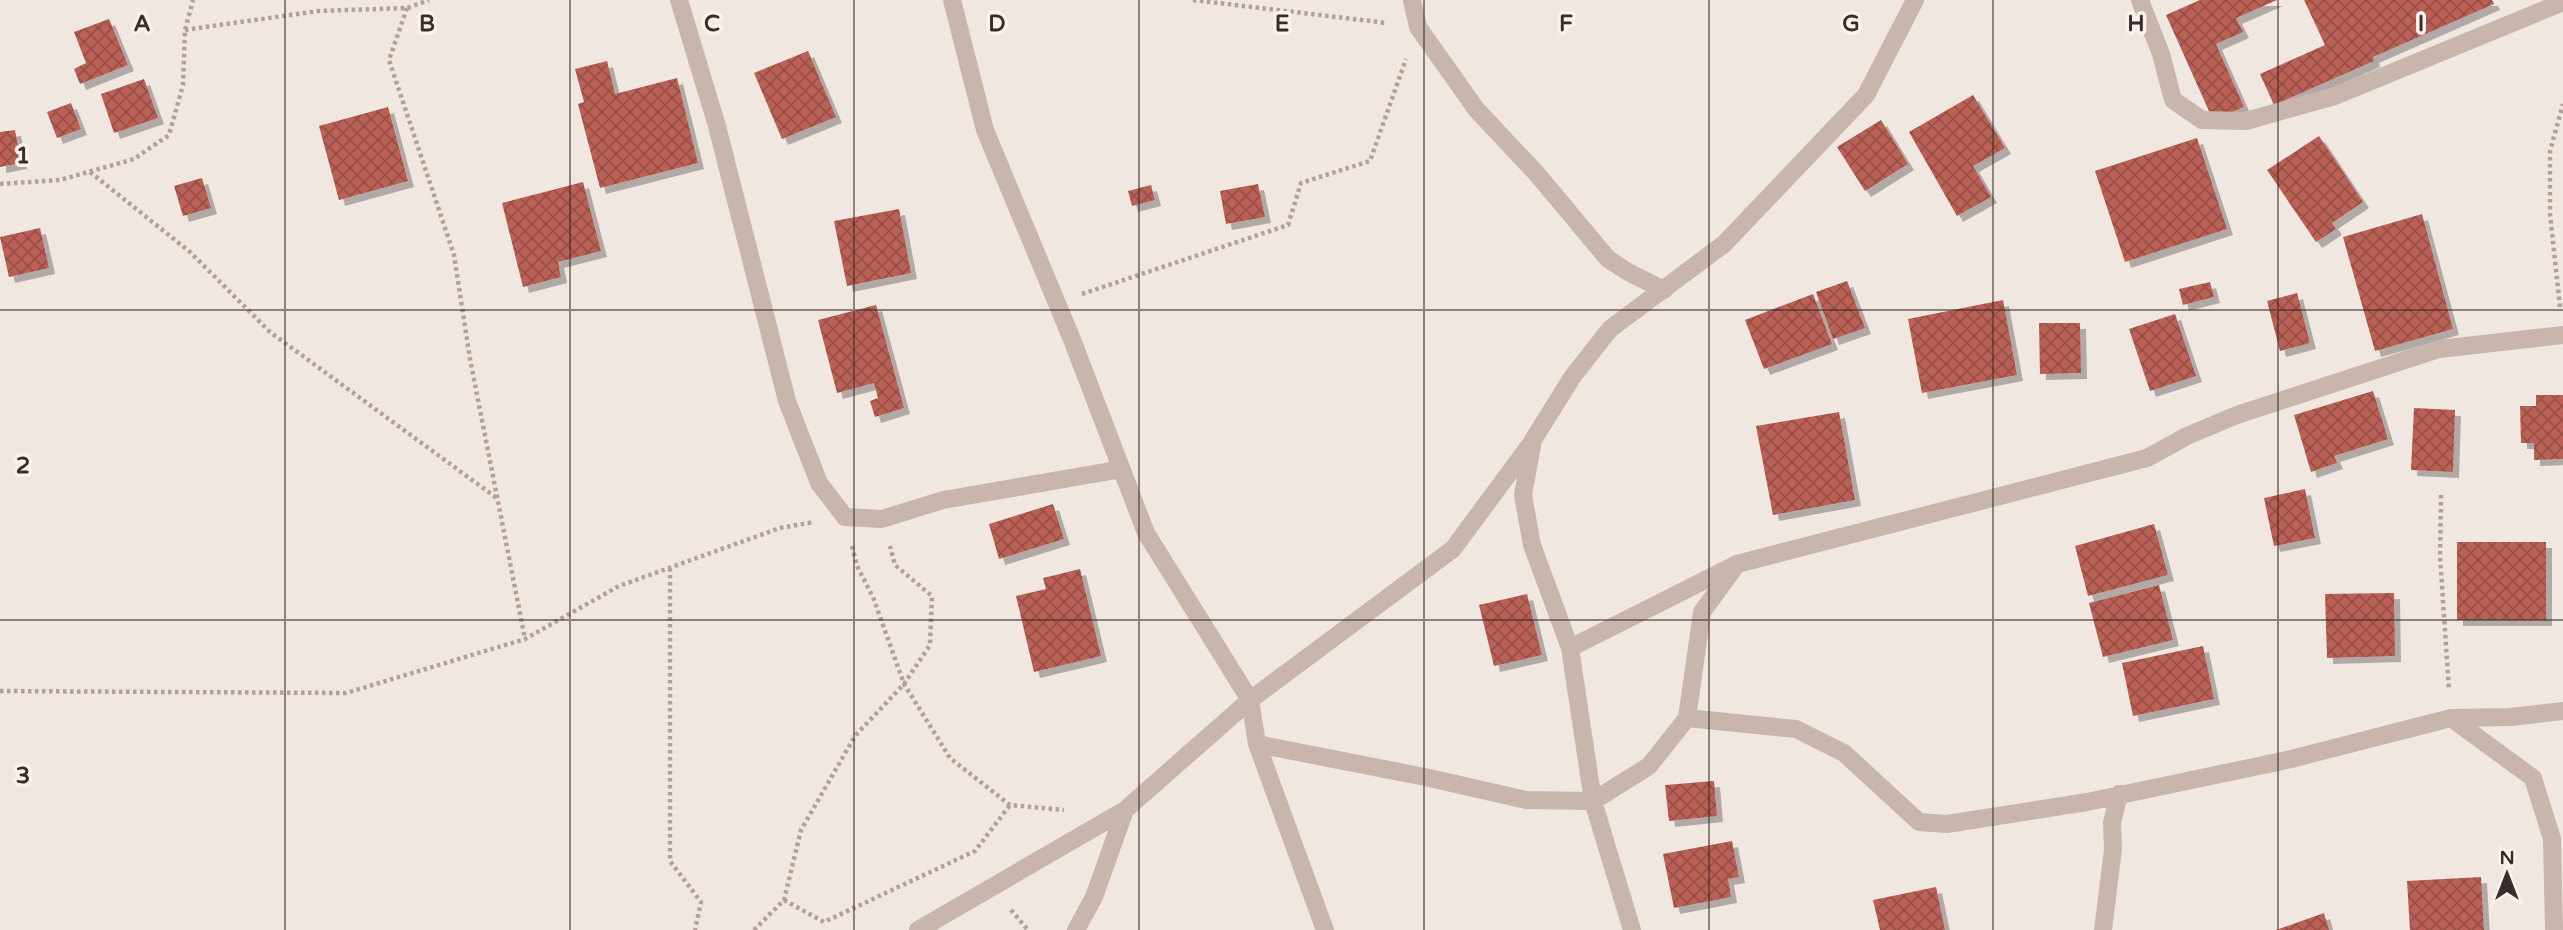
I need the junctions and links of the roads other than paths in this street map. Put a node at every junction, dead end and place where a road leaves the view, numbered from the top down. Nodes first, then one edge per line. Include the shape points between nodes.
1 (679, 0) edge
2 (952, 0) edge
3 (1412, 0) edge
4 (1915, 0) edge
5 (2140, 0) edge
6 (2563, 2) edge
7 (1664, 290) junction
8 (2563, 335) edge
9 (1534, 440) junction
10 (1122, 469) junction
11 (1737, 564) junction
12 (1570, 648) junction
13 (1250, 700) junction
14 (2563, 710) edge
15 (1687, 718) junction
16 (2451, 718) junction
17 (1256, 744) junction
18 (2119, 794) junction
19 (1593, 801) junction
20 (1125, 810) junction
21 (918, 930) edge
22 (1076, 930) edge
23 (1325, 930) edge
24 (1632, 930) edge
25 (2103, 930) edge
26 (2554, 930) edge

1 - 10 street via 717,126 787,401 819,483 845,517 882,519 943,500
2 - 10 street via 985,130
3 - 7 street via 1418,27 1476,109 1608,259
4 - 7 street via 1866,94 1724,244
5 - 6 street via 2173,100 2202,120 2246,121 2335,96
7 - 9 street via 1611,329 1573,376
8 - 11 street via 2439,349 2237,415 2147,458
9 - 12 street via 1523,495 1527,520
9 - 13 street via 1453,549
10 - 13 street via 1146,534
11 - 12 street
11 - 15 street via 1702,612
12 - 19 street
13 - 17 street
13 - 20 street
14 - 16 street
15 - 18 street via 1796,729 1844,753 1919,822 1947,824
15 - 19 street via 1649,766
16 - 18 street via 2287,760
16 - 26 street via 2533,778 2552,839
17 - 19 street via 1526,800
17 - 23 street
18 - 25 street via 2112,823
19 - 24 street
20 - 21 street
20 - 22 street via 1094,897

